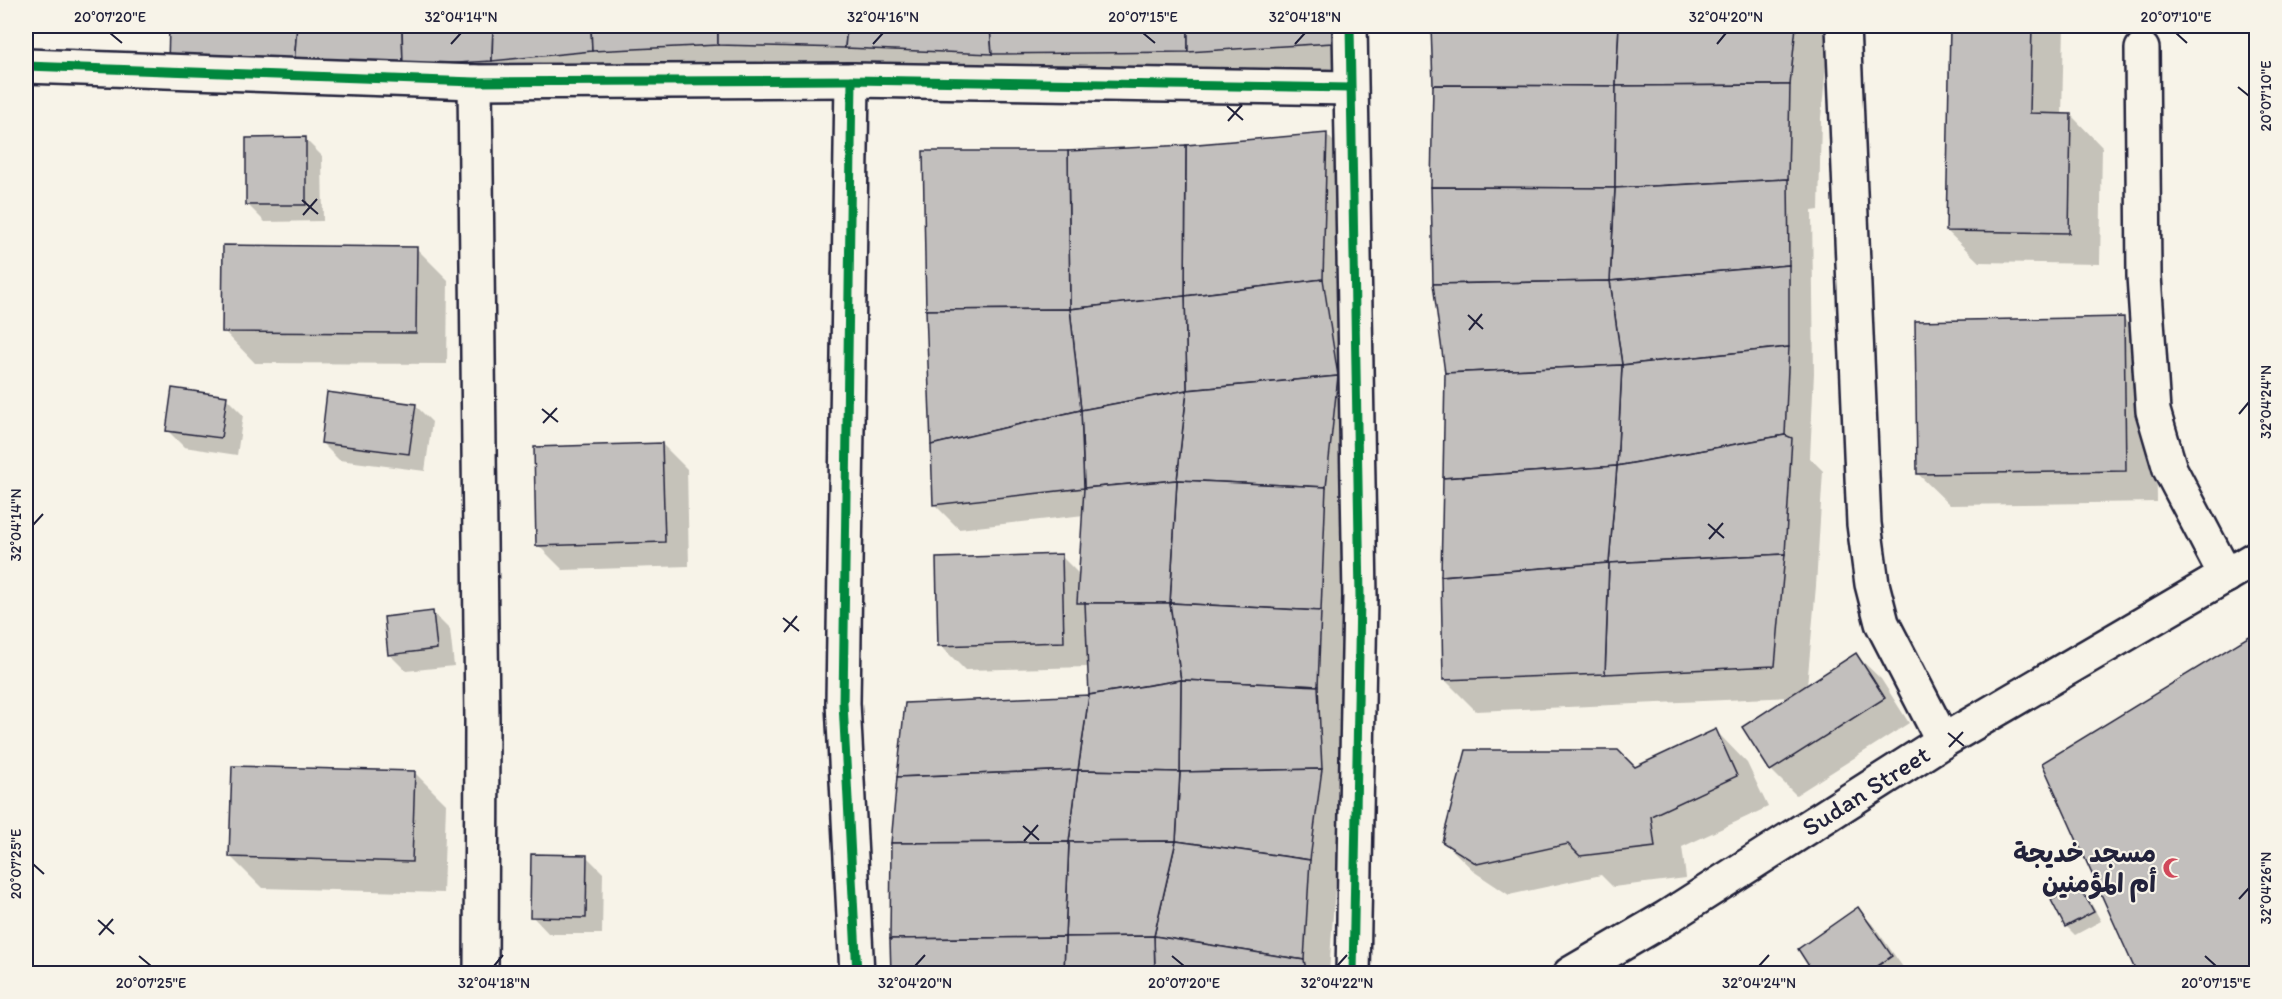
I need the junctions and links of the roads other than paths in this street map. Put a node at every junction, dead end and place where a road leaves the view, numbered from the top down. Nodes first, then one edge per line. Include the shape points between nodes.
1 (1350, 26) edge
2 (1843, 26) edge
3 (2142, 49) dead end
4 (26, 66) edge
5 (852, 80) junction
6 (475, 82) junction
7 (1350, 88) junction
8 (2256, 558) edge
9 (2226, 576) junction
10 (1943, 741) junction
11 (481, 974) edge
12 (857, 974) edge
13 (1353, 974) edge
14 (1570, 974) edge

1 - 7 street
2 - 10 street via 1864,524 1872,584 1882,623
3 - 9 street via 2144,276 2153,411 2170,469
4 - 6 street
5 - 6 street
5 - 7 street
5 - 12 street via 843,703
6 - 11 street
7 - 13 street via 1360,597
8 - 9 street, Sudan Street
9 - 10 street, Sudan Street
10 - 14 street, Sudan Street via 1666,918

